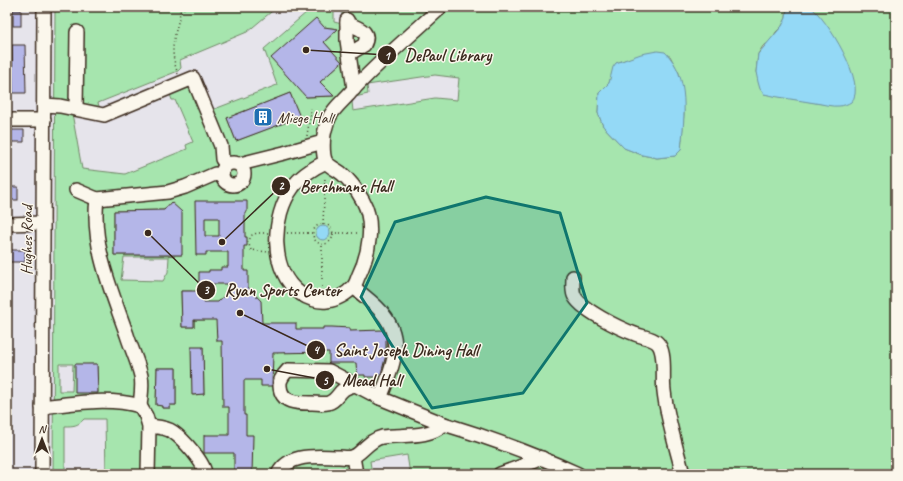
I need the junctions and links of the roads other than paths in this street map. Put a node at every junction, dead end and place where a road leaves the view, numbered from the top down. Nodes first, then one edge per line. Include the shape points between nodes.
1 (44, 7) edge
2 (440, 7) edge
3 (77, 32) dead end
4 (349, 54) junction
5 (354, 89) junction
6 (44, 105) junction
7 (76, 109) junction
8 (7, 120) edge
9 (44, 120) junction
10 (322, 142) junction
11 (326, 162) junction
12 (240, 164) junction
13 (224, 170) junction
14 (76, 190) dead end
15 (97, 199) junction
16 (43, 223) junction
17 (7, 224) edge
18 (573, 276) dead end
19 (354, 287) junction
20 (356, 386) junction
21 (380, 398) junction
22 (140, 406) junction
23 (42, 407) junction
24 (444, 424) junction
25 (149, 426) junction
26 (353, 457) junction
27 (542, 458) junction
28 (42, 474) edge
29 (148, 474) edge
30 (205, 474) edge
31 (278, 474) edge
32 (356, 474) edge
33 (500, 474) edge
34 (578, 474) edge
35 (683, 474) edge

1 - 6 street, Hughes Road
2 - 5 street
3 - 7 street
4 - 4 street via 347,40 347,22 359,28 366,38 364,45
4 - 5 street
5 - 10 street via 330,116
6 - 7 street
6 - 9 street, Hughes Road
7 - 13 street via 104,115 193,78 221,146
8 - 9 street
9 - 16 street, Hughes Road
10 - 11 street
10 - 12 street
11 - 19 street via 354,186 365,203 370,234 369,246
11 - 19 street via 304,175 293,187 282,208 277,244 282,268 296,290 307,298 322,302 341,297
12 - 13 street via 233,162
12 - 13 street via 245,174 240,183 232,185 226,182
13 - 15 street via 168,192
14 - 15 street
15 - 22 street via 97,234 106,275 141,376
16 - 17 street
16 - 23 street, Hughes Road
18 - 35 street via 574,295 579,302 600,317 659,344 668,415
19 - 21 street via 383,313 392,327 396,341 389,378
20 - 20 street via 329,371 288,370 280,380 281,393 294,403 329,403 341,390
20 - 21 street
21 - 24 street
22 - 23 street via 130,403 86,401
22 - 25 street
23 - 28 street, Hughes Road
24 - 26 street via 438,430 428,433 377,439
24 - 27 street
25 - 29 street
25 - 30 street via 173,432 201,462
26 - 31 street via 302,457 283,466
26 - 32 street
27 - 33 street
27 - 34 street

